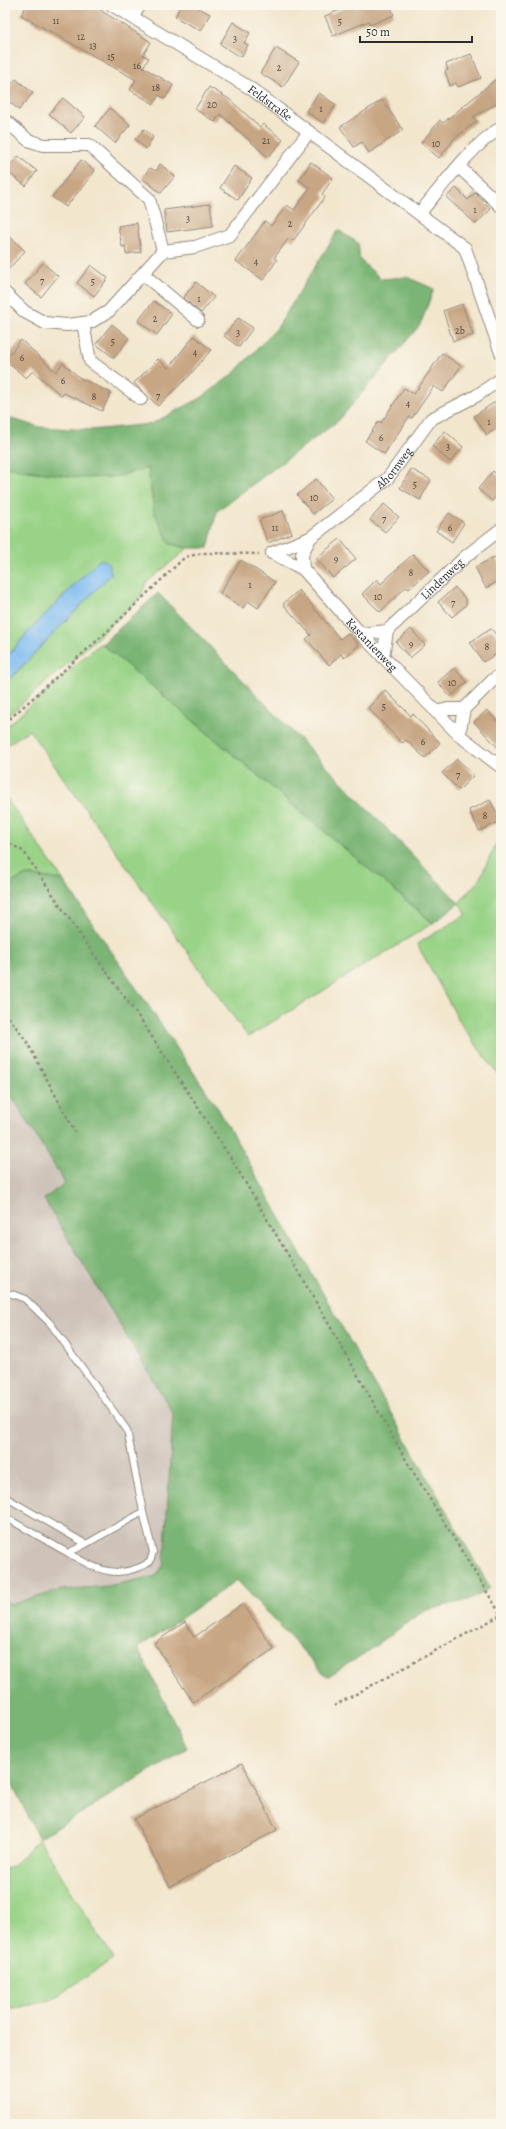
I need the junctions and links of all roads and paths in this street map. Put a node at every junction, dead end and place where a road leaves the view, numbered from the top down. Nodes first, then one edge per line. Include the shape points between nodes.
1 (112, 5) edge
2 (140, 5) edge
3 (132, 18) junction
4 (5, 120) edge
5 (501, 128) edge
6 (309, 132) junction
7 (458, 167) junction
8 (501, 206) edge
9 (418, 214) junction
10 (163, 251) junction
11 (143, 274) junction
12 (5, 293) edge
13 (198, 320) dead end
14 (83, 324) junction
15 (501, 353) edge
16 (501, 379) edge
17 (140, 399) dead end
18 (501, 529) edge
19 (310, 538) junction
20 (272, 553) junction
21 (303, 569) junction
22 (387, 631) junction
23 (361, 634) junction
24 (383, 657) junction
25 (501, 675) edge
26 (464, 709) junction
27 (436, 712) junction
28 (5, 722) edge
29 (459, 735) junction
30 (501, 767) edge
31 (5, 840) edge
32 (5, 1012) edge
33 (76, 1132) dead end
34 (5, 1294) edge
35 (5, 1497) edge
36 (143, 1512) junction
37 (5, 1517) edge
38 (86, 1544) junction
39 (68, 1553) junction
40 (501, 1615) edge
41 (334, 1706) dead end

1 - 3 street, Feldstraße
2 - 3 street
3 - 6 street, Feldstraße via 250,88
4 - 10 street via 28,140 43,145 89,145 149,199
5 - 7 street via 492,133
6 - 9 street, Feldstraße
6 - 10 street via 230,235 195,247
7 - 8 street
7 - 9 street
9 - 15 street, Feldstraße via 465,248
10 - 11 street
11 - 13 street
11 - 14 street via 109,311
12 - 14 street via 25,312 45,322
14 - 17 street via 90,361
16 - 19 street, Ahornweg via 476,396 431,419 388,478
18 - 22 street, Lindenweg via 465,557
19 - 20 street
19 - 21 street, Ahornweg via 302,554
20 - 21 street, Kastanienweg
20 - 28 path via 203,553 185,557 110,629
21 - 23 street, Kastanienweg
22 - 23 street
22 - 24 street
23 - 24 street, Kastanienweg
24 - 27 street, Kastanienweg
25 - 26 street
26 - 27 street
26 - 29 street
27 - 29 street, Kastanienweg
29 - 30 street, Kastanienweg
31 - 40 path via 24,852 143,1023 232,1160 406,1460
32 - 33 path via 27,1042
34 - 36 lane via 25,1299 50,1323 127,1430
35 - 38 lane
36 - 38 lane
36 - 39 lane via 153,1552 150,1562 135,1570 116,1572 97,1569
37 - 39 lane
38 - 39 lane
40 - 41 path

